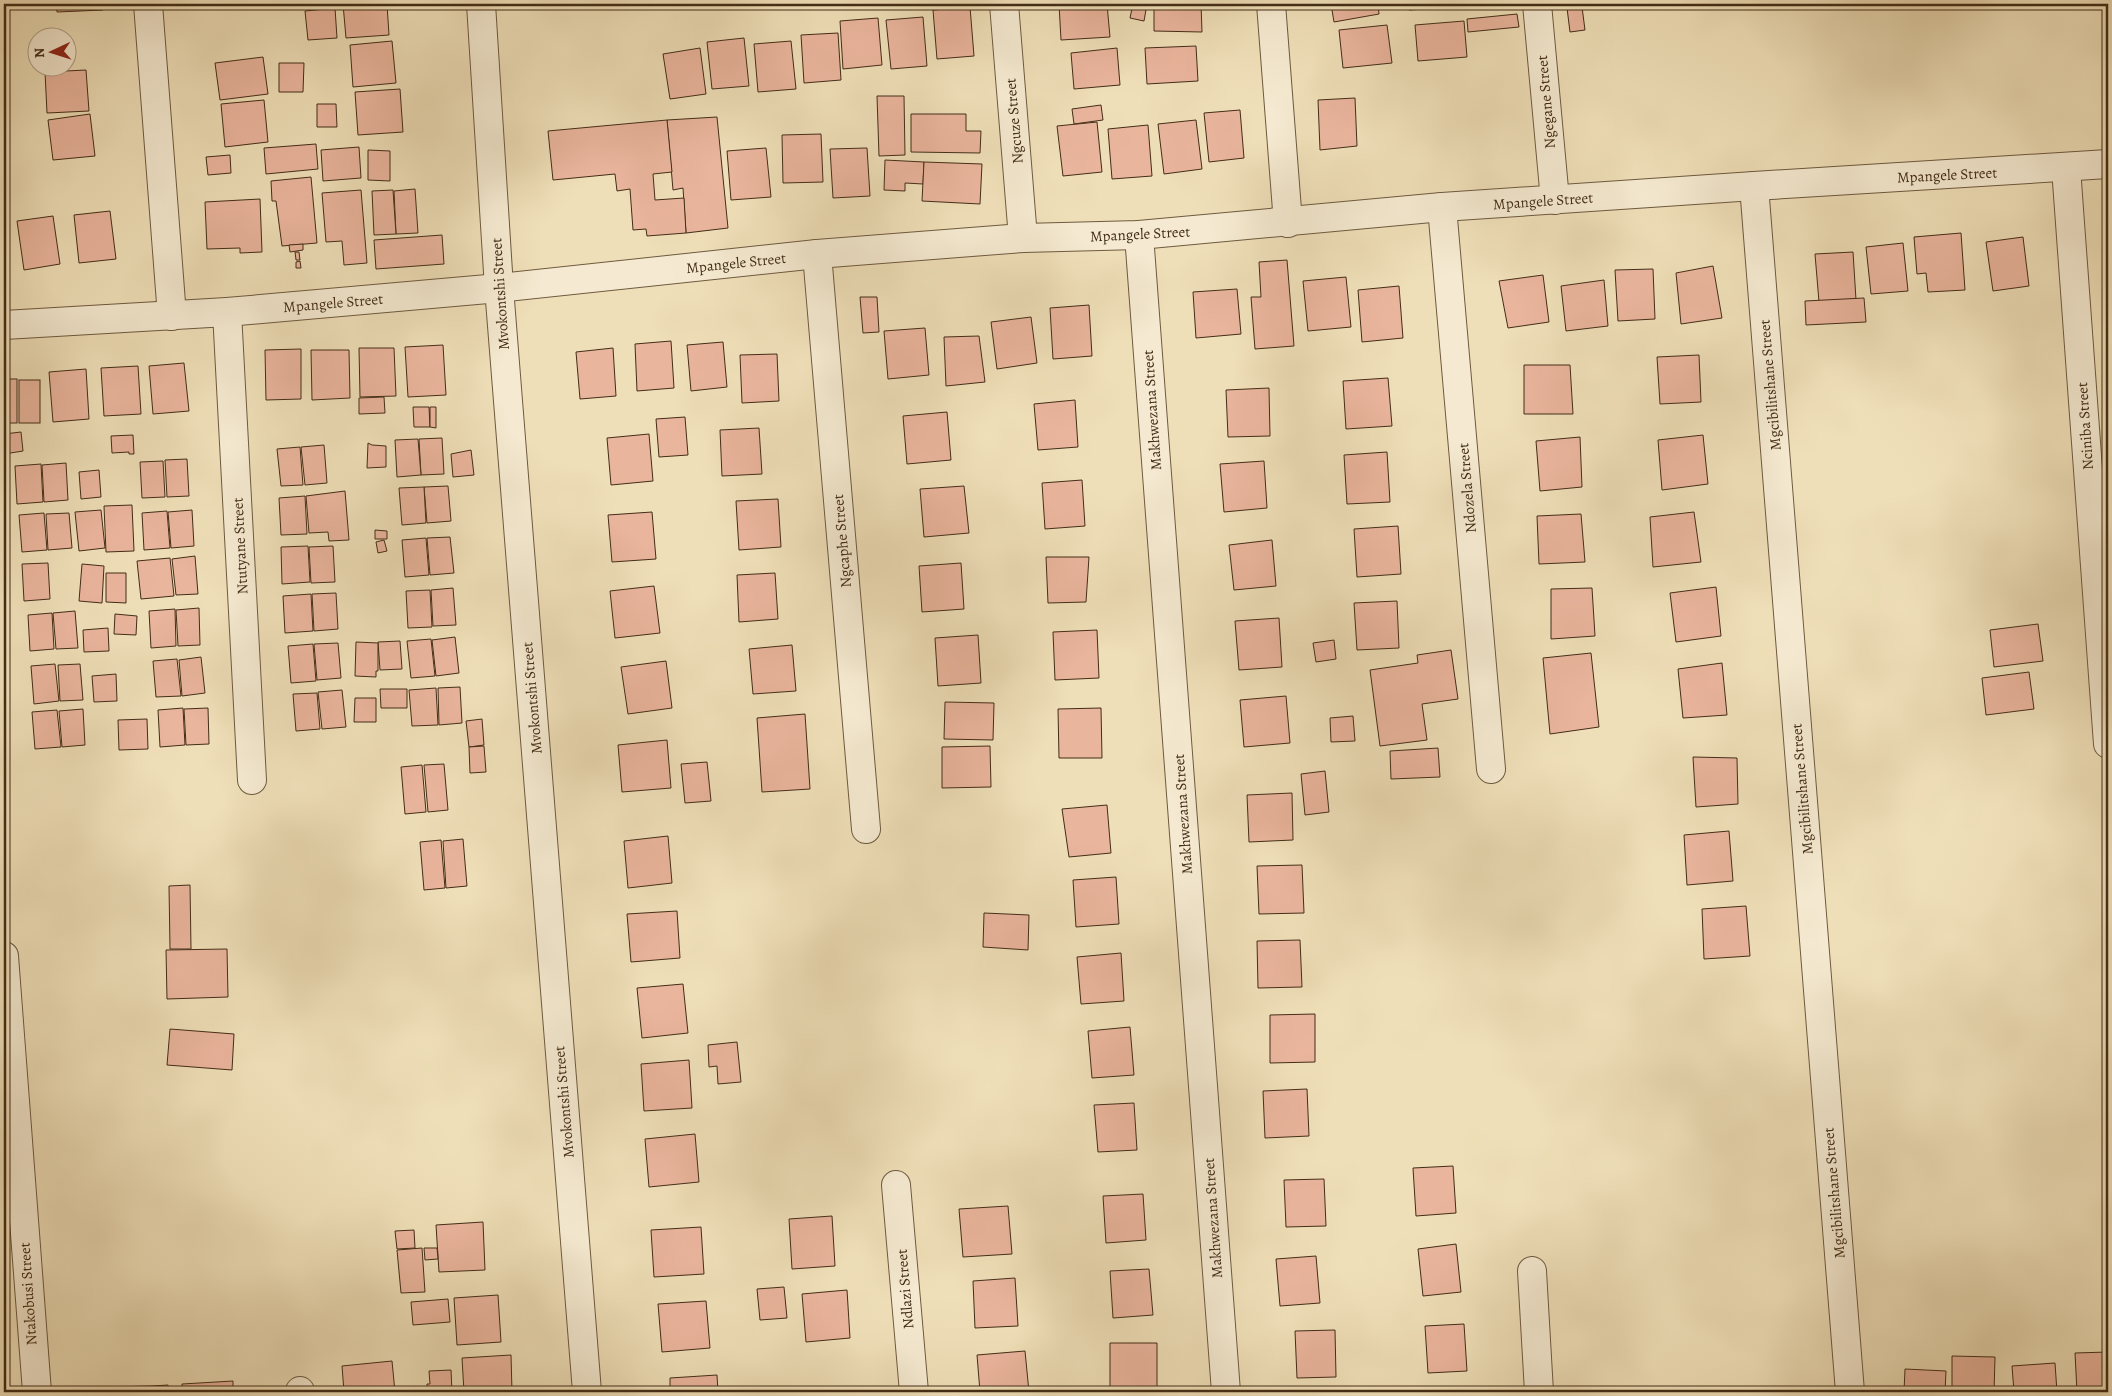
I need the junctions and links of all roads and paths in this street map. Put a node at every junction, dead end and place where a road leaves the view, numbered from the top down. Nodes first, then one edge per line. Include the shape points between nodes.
1 (148, 4) edge
2 (481, 4) edge
3 (1004, 4) edge
4 (1271, 4) edge
5 (1537, 4) edge
6 (2108, 164) edge
7 (2066, 168) junction
8 (1754, 186) junction
9 (1555, 200) junction
10 (1442, 207) junction
11 (1288, 223) junction
12 (1139, 236) junction
13 (1024, 238) junction
14 (817, 254) junction
15 (499, 288) junction
16 (227, 312) junction
17 (172, 316) junction
18 (4, 325) edge
19 (2108, 744) edge
20 (1492, 769) dead end
21 (252, 780) dead end
22 (866, 829) dead end
23 (4, 956) edge
24 (896, 1185) dead end
25 (1532, 1271) dead end
26 (37, 1392) edge
27 (587, 1392) edge
28 (914, 1392) edge
29 (1226, 1392) edge
30 (1539, 1392) edge
31 (1850, 1392) edge

1 - 17 street
2 - 15 street, Mvokontshi Street
3 - 13 street, Ngcuze Street
4 - 11 street
5 - 9 street, Ngegane Street
6 - 7 street, Mpangele Street
7 - 8 street, Mpangele Street
7 - 19 street, Nciniba Street
8 - 9 street, Mpangele Street
8 - 31 street, Mgcibilitshane Street
9 - 10 street, Mpangele Street
10 - 11 street, Mpangele Street
10 - 20 street, Ndozela Street
11 - 12 street, Mpangele Street
12 - 13 street, Mpangele Street
12 - 29 street, Makhwezana Street
13 - 14 street, Mpangele Street
14 - 15 street, Mpangele Street
14 - 22 street, Ngcaphe Street
15 - 16 street, Mpangele Street
15 - 27 street, Mvokontshi Street
16 - 17 street, Mpangele Street
16 - 21 street, Ntutyane Street
17 - 18 street, Mpangele Street
23 - 26 street, Ntakobusi Street
24 - 28 street, Ndlazi Street
25 - 30 street

